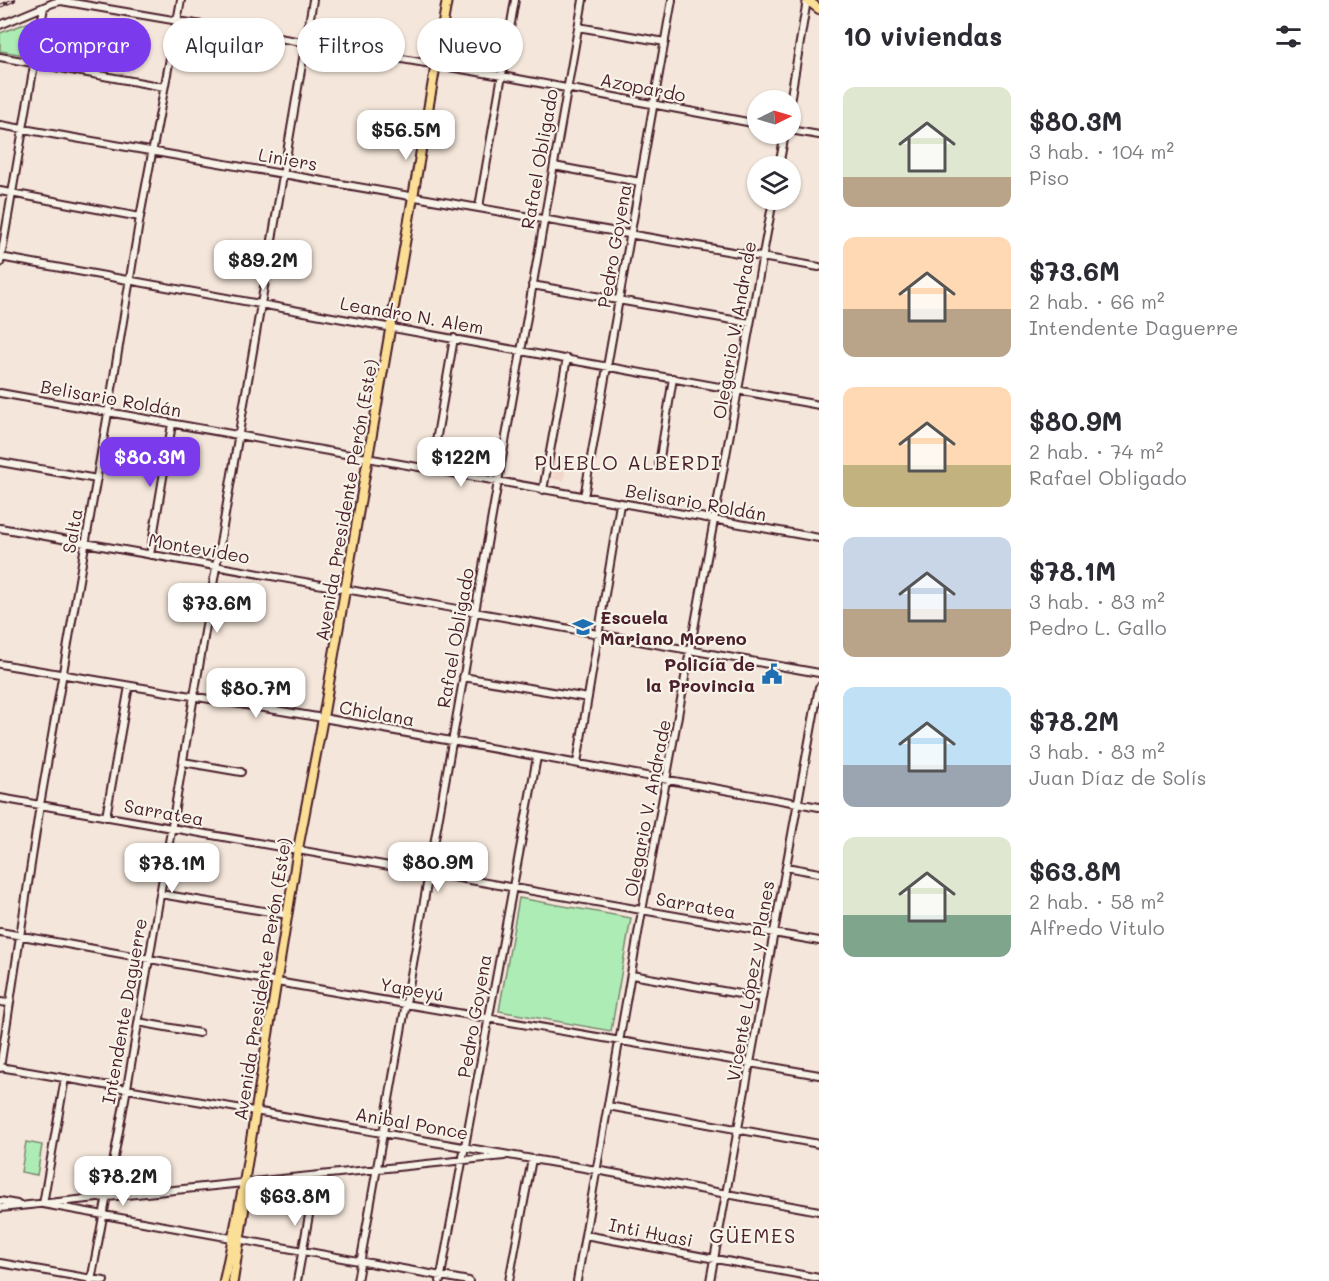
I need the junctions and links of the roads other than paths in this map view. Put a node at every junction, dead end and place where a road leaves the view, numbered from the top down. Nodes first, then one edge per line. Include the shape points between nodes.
1 (181, 0) edge
2 (313, 0) edge
3 (447, 0) edge
4 (515, 0) edge
5 (583, 0) edge
6 (672, 0) edge
7 (807, 0) edge
8 (44, 7) junction
9 (819, 9) edge
10 (42, 18) edge
11 (177, 18) edge
12 (310, 18) edge
13 (444, 18) edge
14 (163, 20) edge
15 (0, 26) edge
16 (578, 27) junction
17 (665, 42) junction
18 (0, 57) edge
19 (18, 60) edge
20 (32, 72) edge
21 (83, 72) edge
22 (167, 72) edge
23 (301, 72) edge
24 (435, 72) edge
25 (478, 72) edge
26 (502, 76) junction
27 (164, 87) junction
28 (567, 88) junction
29 (792, 90) edge
30 (654, 105) junction
31 (747, 122) edge
32 (0, 125) edge
33 (23, 129) junction
34 (801, 132) edge
35 (819, 135) edge
36 (152, 152) junction
37 (554, 166) junction
38 (284, 174) junction
39 (640, 182) junction
40 (0, 191) edge
41 (12, 194) junction
42 (413, 197) junction
43 (479, 207) junction
44 (771, 210) edge
45 (140, 217) junction
46 (544, 219) junction
47 (631, 234) junction
48 (763, 256) junction
49 (0, 259) edge
50 (819, 267) edge
51 (129, 279) junction
52 (532, 285) junction
53 (619, 301) junction
54 (261, 303) junction
55 (750, 323) junction
56 (392, 327) junction
57 (454, 338) junction
58 (521, 350) junction
59 (567, 358) junction
60 (608, 366) junction
61 (674, 378) junction
62 (738, 390) junction
63 (0, 393) edge
64 (819, 405) edge
65 (108, 413) junction
66 (172, 424) junction
67 (239, 436) junction
68 (367, 458) junction
69 (0, 462) edge
70 (659, 464) dead end
71 (431, 470) junction
72 (97, 479) junction
73 (497, 483) junction
74 (543, 490) junction
75 (584, 498) junction
76 (620, 504) junction
77 (715, 520) junction
78 (0, 528) edge
79 (819, 538) edge
80 (85, 544) junction
81 (150, 555) junction
82 (216, 567) junction
83 (345, 589) junction
84 (475, 612) junction
85 (599, 633) junction
86 (692, 650) junction
87 (0, 664) edge
88 (819, 673) edge
89 (63, 674) junction
90 (463, 677) junction
91 (129, 686) junction
92 (819, 687) edge
93 (194, 696) junction
94 (588, 698) junction
95 (323, 718) junction
96 (452, 742) junction
97 (537, 757) junction
98 (183, 762) junction
99 (577, 763) junction
100 (241, 772) dead end
101 (667, 779) junction
102 (0, 798) edge
103 (798, 802) junction
104 (40, 805) junction
105 (819, 807) edge
106 (106, 817) junction
107 (171, 828) junction
108 (298, 849) junction
109 (786, 867) junction
110 (429, 873) junction
111 (819, 873) edge
112 (512, 888) junction
113 (160, 894) junction
114 (642, 911) junction
115 (288, 915) junction
116 (0, 932) edge
117 (774, 934) junction
118 (20, 936) junction
119 (819, 941) edge
120 (149, 959) junction
121 (632, 975) junction
122 (277, 982) junction
123 (762, 998) junction
124 (0, 1002) edge
125 (406, 1003) junction
126 (10, 1004) junction
127 (488, 1018) junction
128 (138, 1022) junction
129 (199, 1033) dead end
130 (620, 1041) junction
131 (750, 1063) junction
132 (0, 1067) edge
133 (819, 1075) edge
134 (65, 1078) junction
135 (126, 1088) junction
136 (608, 1106) junction
137 (255, 1110) junction
138 (738, 1129) junction
139 (383, 1133) junction
140 (819, 1144) edge
141 (466, 1148) junction
142 (512, 1155) junction
143 (532, 1159) junction
144 (463, 1161) junction
145 (377, 1170) junction
146 (596, 1170) junction
147 (316, 1177) junction
148 (244, 1183) junction
149 (726, 1194) junction
150 (107, 1197) junction
151 (0, 1201) edge
152 (43, 1204) junction
153 (24, 1206) junction
154 (0, 1208) edge
155 (819, 1211) edge
156 (104, 1215) junction
157 (585, 1235) junction
158 (236, 1239) junction
159 (303, 1251) junction
160 (714, 1260) junction
161 (360, 1261) junction
162 (0, 1263) edge
163 (819, 1278) edge
164 (441, 1279) edge
165 (92, 1280) edge
166 (104, 1281) edge
167 (224, 1281) edge
168 (233, 1281) edge
169 (297, 1281) edge
170 (357, 1281) edge
171 (469, 1281) edge
172 (509, 1281) edge
173 (577, 1281) edge
174 (710, 1281) edge

1 - 11 street, Salta
2 - 12 street, Intendente Daguerre
3 - 13 main road, Avenida Presidente Perón (Este)
4 - 26 street
5 - 16 street, Rafael Obligado
6 - 17 street, Pedro Goyena
7 - 9 main road
7 - 29 street
8 - 10 street
8 - 14 street, Azopardo via 61,2
8 - 15 street
16 - 17 street
16 - 28 street, Rafael Obligado
17 - 30 street, Pedro Goyena
18 - 19 street
20 - 33 street
21 - 27 street
22 - 27 street, Salta
23 - 38 street, Intendente Daguerre
24 - 42 main road, Avenida Presidente Perón (Este)
25 - 26 street, Azopardo
26 - 28 street, Azopardo
26 - 43 street
27 - 36 street, Salta
28 - 30 street, Azopardo
28 - 37 street, Rafael Obligado
30 - 31 street, Azopardo
30 - 39 street, Pedro Goyena
32 - 33 street, Liniers
33 - 36 street, Liniers
33 - 41 street
34 - 35 street
36 - 38 street, Liniers
36 - 45 street, Salta
37 - 39 street
37 - 46 street, Rafael Obligado
38 - 42 street, Liniers
38 - 54 street, Intendente Daguerre
39 - 47 street, Pedro Goyena
40 - 41 street
41 - 45 street
41 - 49 street
42 - 43 street, Liniers
42 - 56 main road, Avenida Presidente Perón (Este)
43 - 46 street, Liniers
44 - 48 street, Olegario V. Andrade
45 - 51 street, Salta
46 - 47 street, Liniers
46 - 52 street, Rafael Obligado
47 - 48 street, Liniers
47 - 53 street, Pedro Goyena
48 - 50 street, Liniers
48 - 55 street, Olegario V. Andrade
49 - 51 street, Leandro N. Alem
51 - 54 street, Leandro N. Alem
51 - 65 street, Salta
52 - 53 street
52 - 58 street, Rafael Obligado
53 - 55 street
53 - 60 street, Pedro Goyena
54 - 56 street, Leandro N. Alem
54 - 67 street, Intendente Daguerre
55 - 62 street, Olegario V. Andrade
56 - 57 street, Leandro N. Alem
56 - 68 main road, Avenida Presidente Perón (Este)
57 - 58 street, Leandro N. Alem
57 - 71 street
58 - 59 street, Leandro N. Alem
58 - 73 street, Rafael Obligado
59 - 60 street, Leandro N. Alem
59 - 74 street
60 - 61 street, Leandro N. Alem
60 - 75 street, Pedro Goyena
61 - 62 street, Leandro N. Alem
61 - 70 street
62 - 64 street, Leandro N. Alem
62 - 77 street, Olegario V. Andrade
63 - 65 street, Belisario Roldán
65 - 66 street, Belisario Roldán
65 - 72 street, Salta
66 - 67 street, Belisario Roldán
66 - 81 street
67 - 68 street, Belisario Roldán
67 - 82 street, Intendente Daguerre
68 - 71 street, Belisario Roldán
68 - 83 main road, Avenida Presidente Perón (Este)
69 - 72 street
71 - 73 street, Belisario Roldán
72 - 80 street, Salta
73 - 74 street, Belisario Roldán
73 - 84 street, Rafael Obligado
74 - 75 street, Belisario Roldán
75 - 76 street, Belisario Roldán
76 - 77 street, Belisario Roldán
76 - 85 street
77 - 79 street, Belisario Roldán
77 - 86 street, Olegario V. Andrade
78 - 80 street, Montevideo
80 - 81 street, Montevideo
80 - 89 street, Salta
81 - 82 street, Montevideo
82 - 83 street, Montevideo
82 - 93 street, Intendente Daguerre
83 - 84 street, Montevideo
83 - 95 main road, Avenida Presidente Perón (Este)
84 - 85 street, Montevideo
84 - 90 street, Rafael Obligado
85 - 86 street, Montevideo
85 - 94 street
86 - 88 street, Montevideo
86 - 101 street, Olegario V. Andrade
87 - 89 street, Chiclana
89 - 91 street, Chiclana
89 - 104 street, Salta
90 - 94 street
90 - 96 street, Rafael Obligado
91 - 93 street, Chiclana
91 - 106 street
92 - 103 street, Vicente López y Planes
93 - 95 street, Chiclana
93 - 98 street, Intendente Daguerre
94 - 99 street
95 - 96 street, Chiclana
95 - 108 main road, Avenida Presidente Perón (Este)
96 - 97 street, Chiclana
96 - 110 street, Rafael Obligado
97 - 99 street, Chiclana
97 - 112 street, Pedro Goyena
98 - 100 street
98 - 107 street, Intendente Daguerre
99 - 101 street, Chiclana
101 - 103 street, Chiclana
101 - 114 street, Olegario V. Andrade
102 - 104 street, Sarratea
103 - 105 street, Chiclana
103 - 109 street, Vicente López y Planes
104 - 106 street, Sarratea
104 - 118 street, Salta
106 - 107 street, Sarratea
107 - 108 street, Sarratea
107 - 113 street, Intendente Daguerre
108 - 110 street, Sarratea
108 - 115 main road, Avenida Presidente Perón (Este)
109 - 111 street
109 - 117 street, Vicente López y Planes
110 - 112 street, Sarratea
110 - 125 street, Rafael Obligado
112 - 114 street, Sarratea
112 - 127 street, Pedro Goyena
113 - 115 street
113 - 120 street, Intendente Daguerre
114 - 117 street, Sarratea
114 - 121 street, Olegario V. Andrade
115 - 122 main road, Avenida Presidente Perón (Este)
116 - 118 street, Yapeyú
117 - 119 street, Sarratea
117 - 123 street, Vicente López y Planes
118 - 120 street, Yapeyú
118 - 126 street, Salta
120 - 122 street, Yapeyú
120 - 128 street, Intendente Daguerre
121 - 123 street
121 - 130 street, Olegario V. Andrade
122 - 125 street, Yapeyú
122 - 137 main road, Avenida Presidente Perón (Este)
123 - 131 street, Vicente López y Planes
124 - 126 street
125 - 127 street, Yapeyú
125 - 139 street, Rafael Obligado
126 - 132 street, Salta
127 - 130 street, Yapeyú
127 - 141 street, Pedro Goyena
128 - 129 street
128 - 135 street, Intendente Daguerre
130 - 131 street, Yapeyú
130 - 136 street, Olegario V. Andrade
131 - 133 street, Yapeyú
131 - 138 street, Vicente López y Planes
132 - 134 street, Anibal Ponce
134 - 135 street, Anibal Ponce
134 - 152 street
135 - 137 street, Anibal Ponce
135 - 150 street, Intendente Daguerre
136 - 138 street
136 - 146 street, Olegario V. Andrade
137 - 139 street, Anibal Ponce
137 - 148 main road, Avenida Presidente Perón (Este)
138 - 140 street
138 - 149 street, Vicente López y Planes
139 - 141 street, Anibal Ponce
139 - 145 street, Rafael Obligado
141 - 142 street, Anibal Ponce
141 - 144 street, Pedro Goyena
142 - 143 street, Anibal Ponce
142 - 144 street
143 - 146 street, Anibal Ponce
143 - 172 street
144 - 145 street
144 - 164 street, Pedro Goyena
145 - 147 street
145 - 161 street, Rafael Obligado
146 - 149 street, Anibal Ponce
146 - 157 street, Olegario V. Andrade
147 - 148 street
147 - 159 street
148 - 150 street
148 - 158 main road, Avenida Presidente Perón (Este) via 247,1191
149 - 155 street, Anibal Ponce
149 - 160 street, Vicente López y Planes
150 - 152 street
150 - 156 street, Intendente Daguerre
151 - 153 street
152 - 153 street
152 - 156 street
153 - 154 street
156 - 158 street
156 - 165 street, Intendente Daguerre
157 - 160 street, Inti Huasi
157 - 173 street, Olegario V. Andrade
158 - 159 street
158 - 167 main road, Avenida Presidente Perón (Este)
158 - 168 main road, Avenida Presidente Perón (Este)
159 - 161 street
159 - 169 street
160 - 163 street, Inti Huasi
160 - 174 street, Vicente López y Planes
161 - 164 street
161 - 170 street, Rafael Obligado
162 - 165 street
164 - 171 street
165 - 166 street

